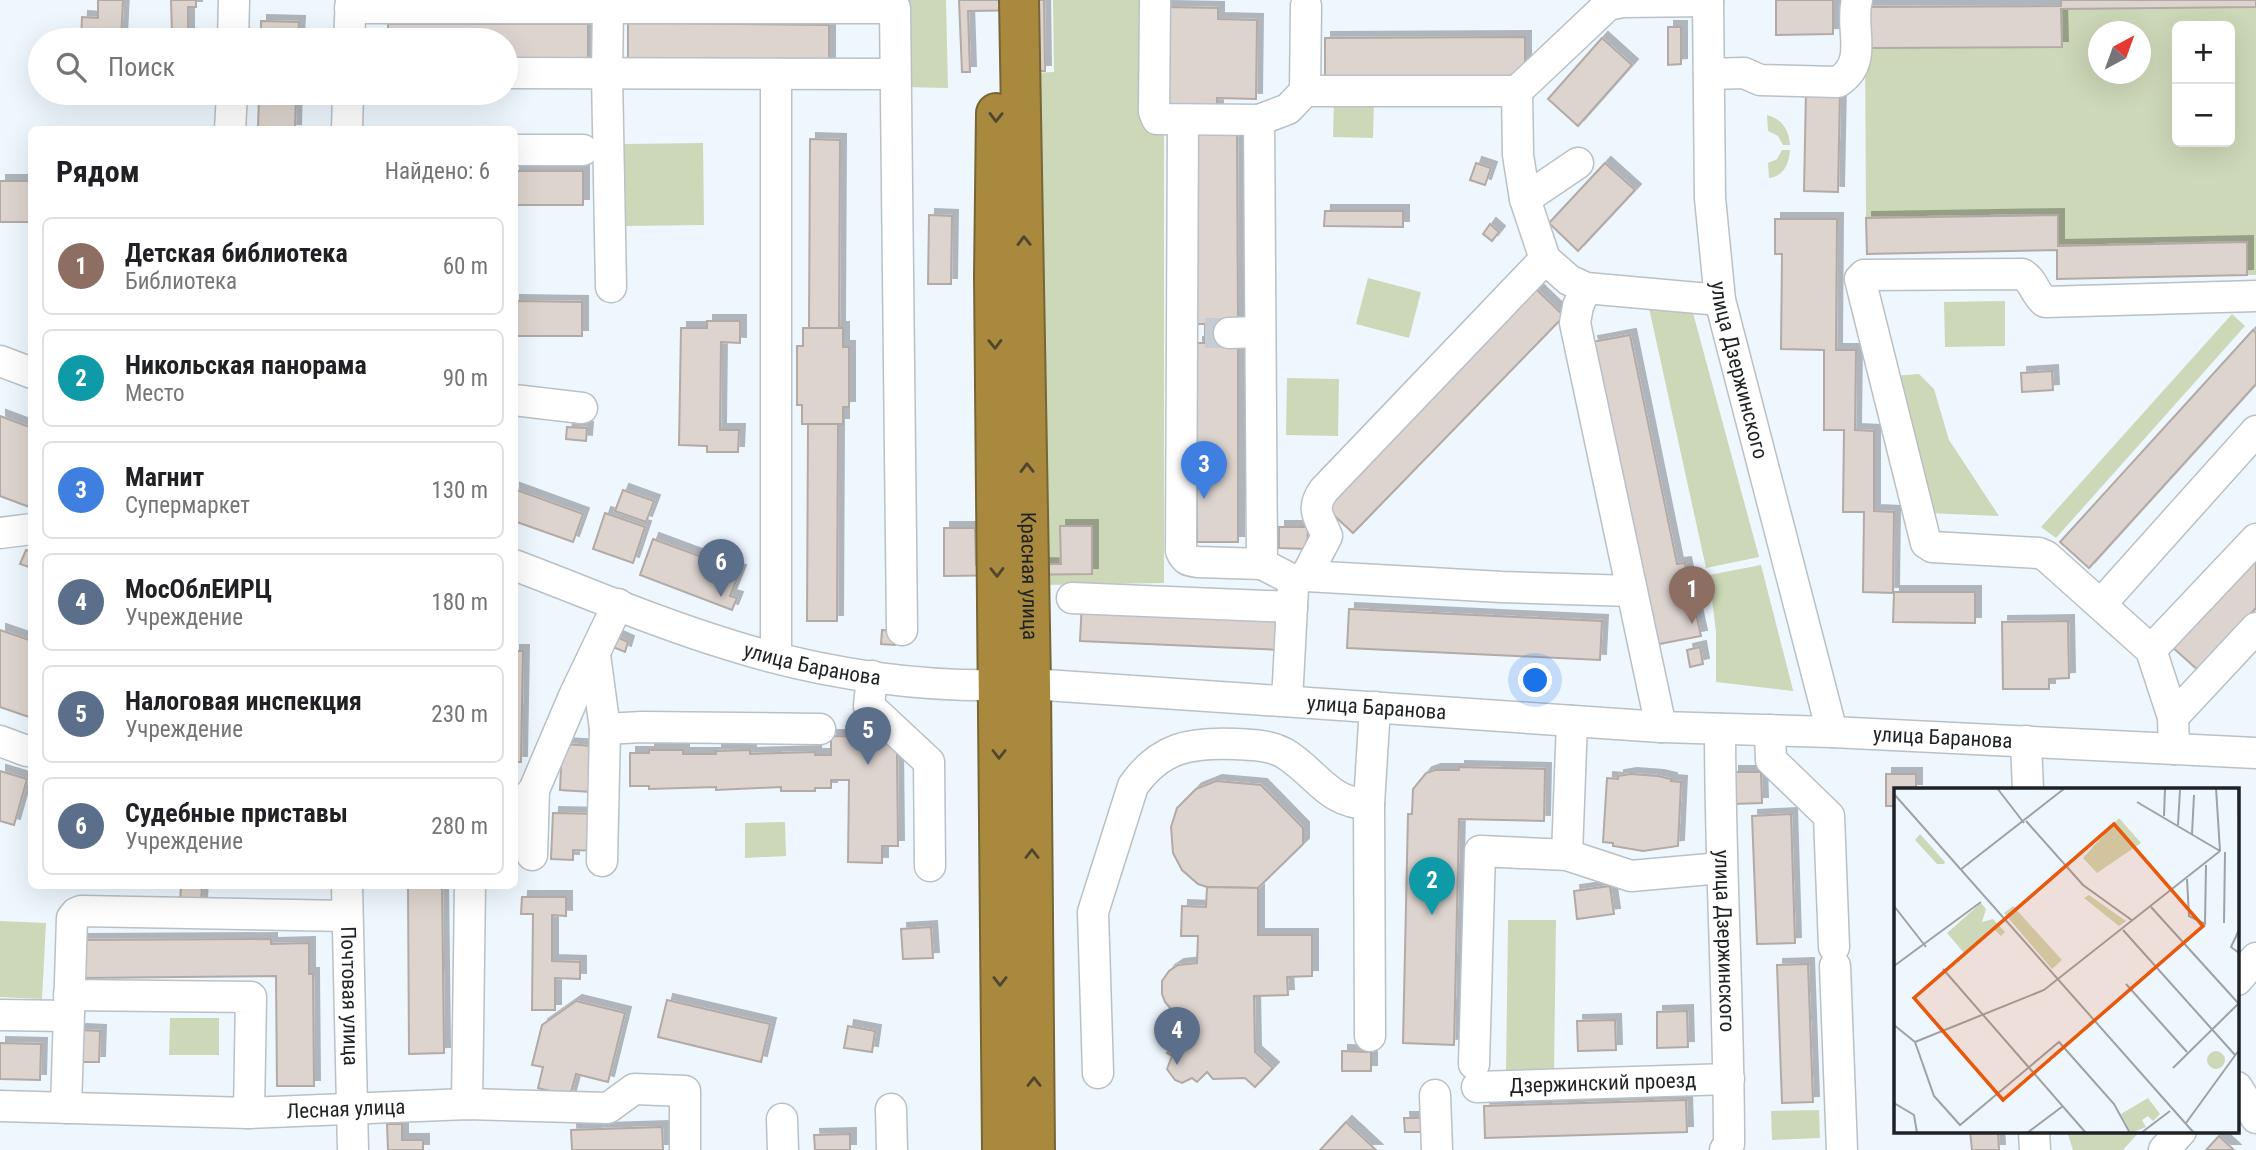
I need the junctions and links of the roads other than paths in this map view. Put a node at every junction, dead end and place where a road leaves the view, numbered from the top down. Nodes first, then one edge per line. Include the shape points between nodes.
1 (234, 0) edge
2 (996, 0) edge
3 (1019, 0) edge
4 (1857, 0) edge
5 (1708, 1) edge
6 (1155, 2) dead end
7 (350, 4) edge
8 (1306, 6) dead end
9 (608, 8) junction
10 (233, 28) edge
11 (349, 28) edge
12 (518, 73) edge
13 (607, 74) junction
14 (776, 74) junction
15 (895, 74) junction
16 (1709, 74) junction
17 (1305, 91) junction
18 (1517, 91) junction
19 (231, 105) edge
20 (348, 105) edge
21 (1259, 120) junction
22 (1183, 121) junction
23 (230, 126) edge
24 (347, 126) edge
25 (518, 150) edge
26 (583, 150) dead end
27 (1578, 163) dead end
28 (1525, 199) junction
29 (1545, 259) junction
30 (611, 287) dead end
31 (1586, 288) junction
32 (2256, 296) edge
33 (1720, 300) junction
34 (1260, 332) junction
35 (1205, 333) junction
36 (0, 361) edge
37 (28, 372) edge
38 (518, 400) edge
39 (582, 408) dead end
40 (2256, 431) edge
41 (28, 530) edge
42 (0, 533) edge
43 (2256, 539) edge
44 (1262, 564) junction
45 (518, 566) edge
46 (1297, 587) junction
47 (1632, 591) junction
48 (1072, 598) dead end
49 (618, 604) junction
50 (2101, 604) junction
51 (2256, 628) edge
52 (902, 630) dead end
53 (2151, 650) junction
54 (595, 655) junction
55 (776, 657) junction
56 (872, 676) junction
57 (1014, 685) junction
58 (1823, 696) junction
59 (1287, 701) junction
60 (1375, 707) junction
61 (2173, 718) junction
62 (1572, 721) junction
63 (1661, 727) junction
64 (605, 729) junction
65 (820, 729) dead end
66 (1720, 729) junction
67 (1781, 731) junction
68 (1832, 732) junction
69 (2026, 741) junction
70 (2174, 748) junction
71 (2256, 753) edge
72 (2028, 788) edge
73 (524, 797) edge
74 (1369, 804) junction
75 (532, 855) dead end
76 (1567, 855) junction
77 (601, 861) dead end
78 (930, 866) dead end
79 (1721, 868) junction
80 (346, 889) edge
81 (470, 889) edge
82 (346, 916) junction
83 (2256, 958) edge
84 (2238, 979) edge
85 (69, 1005) junction
86 (0, 1015) edge
87 (1370, 1036) dead end
88 (1097, 1073) dead end
89 (1729, 1079) junction
90 (2238, 1089) edge
91 (1435, 1095) dead end
92 (467, 1104) junction
93 (0, 1106) edge
94 (66, 1108) junction
95 (353, 1110) junction
96 (891, 1110) dead end
97 (249, 1113) junction
98 (2256, 1118) edge
99 (782, 1119) dead end
100 (2034, 1132) edge
101 (2180, 1132) edge
102 (353, 1150) edge
103 (685, 1150) edge
104 (782, 1150) edge
105 (892, 1150) edge
106 (1002, 1150) edge
107 (1035, 1150) edge
108 (1437, 1150) edge
109 (1725, 1150) edge
110 (1842, 1150) edge
111 (2035, 1150) edge
112 (2164, 1150) edge

1 - 10 street
2 -> 57 highway, Красная улица via 994,276
57 -> 3 highway, Красная улица
4 - 16 street via 1856,58 1853,69 1838,82
5 - 16 street, улица Дзержинского
5 - 18 street via 1608,5
6 - 22 street via 1154,112 1157,119
7 - 9 street
7 - 11 street
8 - 17 street
9 - 13 street
9 - 15 street via 894,8
12 - 13 street
13 - 14 street
13 - 30 street
14 - 15 street
14 - 55 street
15 - 52 street
16 - 33 street, улица Дзержинского via 1710,198
17 - 18 street
17 - 21 street via 1289,109
18 - 28 street via 1518,155
19 - 23 street
20 - 24 street
21 - 22 street
21 - 34 street
22 - 35 street
25 - 26 street
27 - 28 street
28 - 29 street
29 - 31 street
29 - 46 street via 1324,490 1316,501 1327,536
31 - 33 street
31 - 47 street via 1575,323
32 - 50 street via 2045,302 2022,274 1864,275 1860,279 1926,543 2042,554
33 - 58 street, улица Дзержинского
34 - 35 street
34 - 44 street
35 - 44 street via 1181,551 1189,561
36 - 37 street
38 - 39 street
40 - 50 street
41 - 42 street
43 - 53 street
44 - 46 street
45 - 49 street, улица Баранова
46 - 47 street
46 - 48 street
46 - 59 street
47 - 63 street
49 - 54 street
49 - 55 street, улица Баранова via 732,646
50 - 53 street
51 - 61 street
53 - 61 street
54 - 64 street
54 - 73 street
55 - 56 street, улица Баранова
56 - 57 street, улица Баранова
56 - 78 street via 869,706 929,762
57 - 59 street, улица Баранова
57 -> 106 highway, Красная улица
107 -> 57 highway, Красная улица
58 - 67 street via 1814,719
58 - 68 street, улица Дзержинского
59 - 60 street, улица Баранова
60 - 62 street, улица Баранова
60 - 74 street
61 - 70 street
62 - 63 street, улица Баранова
62 - 76 street
63 - 66 street, улица Баранова
64 - 65 street
64 - 77 street
66 - 67 street, улица Баранова
66 - 79 street, улица Дзержинского
67 - 68 street, улица Баранова
67 - 110 street via 1771,760 1829,816
68 - 69 street, улица Баранова
69 - 70 street, улица Баранова
69 - 72 street
70 - 71 street, улица Баранова
73 - 75 street
74 - 87 street
74 - 88 street via 1339,799 1296,761 1264,746 1187,745 1161,756 1142,773 1133,786 1093,912
76 - 79 street via 1631,876
76 - 89 street, Дзержинский проезд via 1479,851 1476,1075
79 - 89 street, улица Дзержинского
80 - 82 street, Почтовая улица
81 - 92 street
82 - 85 street via 78,912 72,918
82 - 95 street, Почтовая улица
83 - 84 street
85 - 86 street
85 - 94 street
85 - 97 street via 251,997
89 - 109 street, улица Дзержинского via 1729,1144
90 - 98 street
91 - 108 street
92 - 95 street, Лесная улица
92 - 103 street, Лесная улица via 608,1108 634,1088 685,1091
93 - 94 street, Лесная улица
94 - 97 street, Лесная улица
95 - 97 street, Лесная улица
95 - 102 street, Почтовая улица
96 - 105 street
99 - 104 street
100 - 111 street
101 - 112 street

